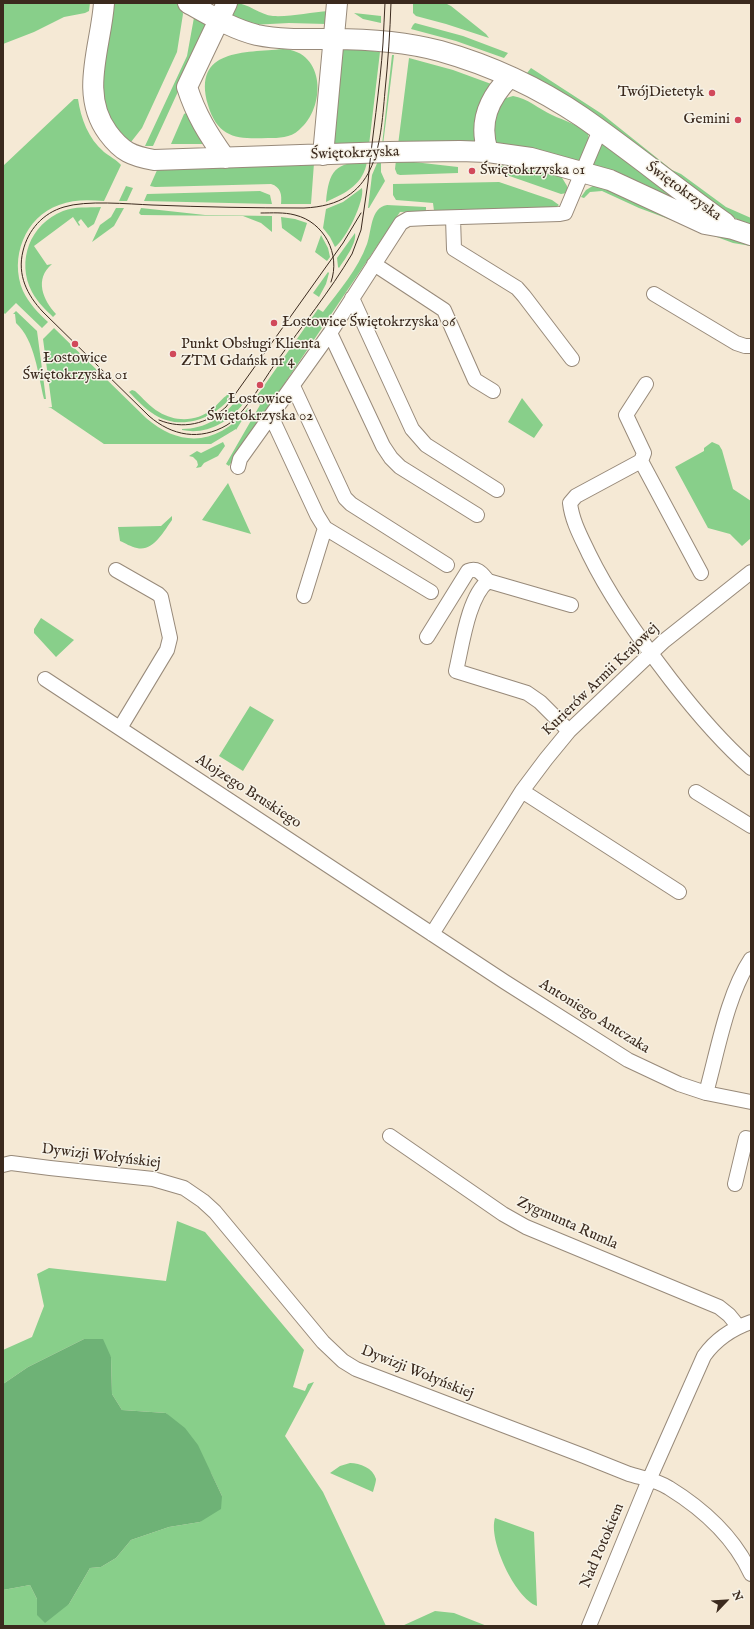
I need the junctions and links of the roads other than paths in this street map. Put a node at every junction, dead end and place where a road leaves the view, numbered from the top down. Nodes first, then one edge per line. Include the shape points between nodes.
1 (104, 3) edge
2 (188, 3) edge
3 (337, 3) edge
4 (223, 11) edge
5 (334, 39) junction
6 (510, 77) junction
7 (600, 130) junction
8 (488, 152) junction
9 (323, 155) junction
10 (225, 158) junction
11 (584, 172) junction
12 (453, 218) junction
13 (742, 232) edge
14 (374, 264) junction
15 (654, 294) dead end
16 (352, 298) junction
17 (330, 333) junction
18 (751, 346) edge
19 (572, 359) dead end
20 (646, 384) dead end
21 (293, 386) junction
22 (493, 390) dead end
23 (271, 416) junction
24 (641, 461) junction
25 (238, 467) dead end
26 (497, 490) dead end
27 (477, 515) dead end
28 (325, 528) junction
29 (447, 565) dead end
30 (116, 570) dead end
31 (751, 572) edge
32 (701, 573) dead end
33 (488, 581) junction
34 (431, 592) dead end
35 (304, 596) dead end
36 (571, 605) dead end
37 (428, 637) dead end
38 (650, 654) junction
39 (45, 679) dead end
40 (120, 728) junction
41 (569, 731) junction
42 (751, 768) edge
43 (522, 791) junction
44 (696, 792) dead end
45 (751, 826) edge
46 (679, 892) dead end
47 (432, 934) junction
48 (751, 959) edge
49 (706, 1093) junction
50 (751, 1102) edge
51 (390, 1136) dead end
52 (751, 1139) edge
53 (3, 1165) edge
54 (735, 1184) dead end
55 (745, 1324) edge
56 (649, 1480) junction
57 (751, 1574) edge
58 (589, 1626) edge

1 - 10 main road, Świętokrzyska via 93,96 100,121 113,139 135,156 154,160
2 - 4 main road, Świętokrzyska
3 - 5 main road
4 - 5 main road, Świętokrzyska via 234,27 257,35 288,39
4 - 10 main road via 187,87 202,124
5 - 6 main road, Świętokrzyska via 420,46 482,65
5 - 9 main road
6 - 7 main road, Świętokrzyska via 581,116
6 - 8 main road via 489,104 484,133
7 - 11 street
7 - 13 main road, Świętokrzyska via 686,195
8 - 9 main road, Świętokrzyska
8 - 11 main road, Świętokrzyska via 531,158
9 - 10 main road, Świętokrzyska
11 - 12 street via 565,213
11 - 13 main road, Świętokrzyska via 610,180 705,224
12 - 14 street via 404,220
12 - 19 street via 454,249 517,288
14 - 16 street
14 - 22 street via 444,310 475,380
15 - 18 street via 736,343
16 - 17 street
16 - 26 street via 418,438
17 - 21 street
17 - 27 street via 391,458
20 - 24 street via 626,416 644,453
21 - 23 street
21 - 29 street via 345,498 356,508
23 - 25 street via 240,459
23 - 28 street
24 - 32 street
24 - 38 street via 576,496 570,503 571,514 600,575
28 - 34 street
28 - 35 street
30 - 40 street via 161,597 170,638 167,650
31 - 38 street, Kurierów Armii Krajowej
33 - 36 street
33 - 37 street via 480,571 468,571
33 - 41 street via 482,586 472,604 456,671 531,695
38 - 41 street, Kurierów Armii Krajowej
38 - 42 street via 716,733
39 - 40 street, Alojzego Bruskiego
40 - 47 street, Alojzego Bruskiego
41 - 43 street, Kurierów Armii Krajowej
43 - 46 street
43 - 47 street, Kurierów Armii Krajowej
44 - 45 street
47 - 49 street, Antoniego Antczaka via 628,1060 679,1084
48 - 49 street via 734,992
49 - 50 street, Antoniego Antczaka
51 - 55 street, Zygmunta Rumla via 516,1222 719,1308
52 - 54 street via 746,1138
53 - 56 street, Dywizji Wołyńskiej via 11,1163 153,1179 184,1188 215,1212 323,1342 343,1361 448,1404
55 - 56 street, Zygmunta Rumla via 724,1334 704,1356
56 - 57 street, Dywizji Wołyńskiej via 667,1486 712,1521 731,1541
56 - 58 street, Nad Potokiem

